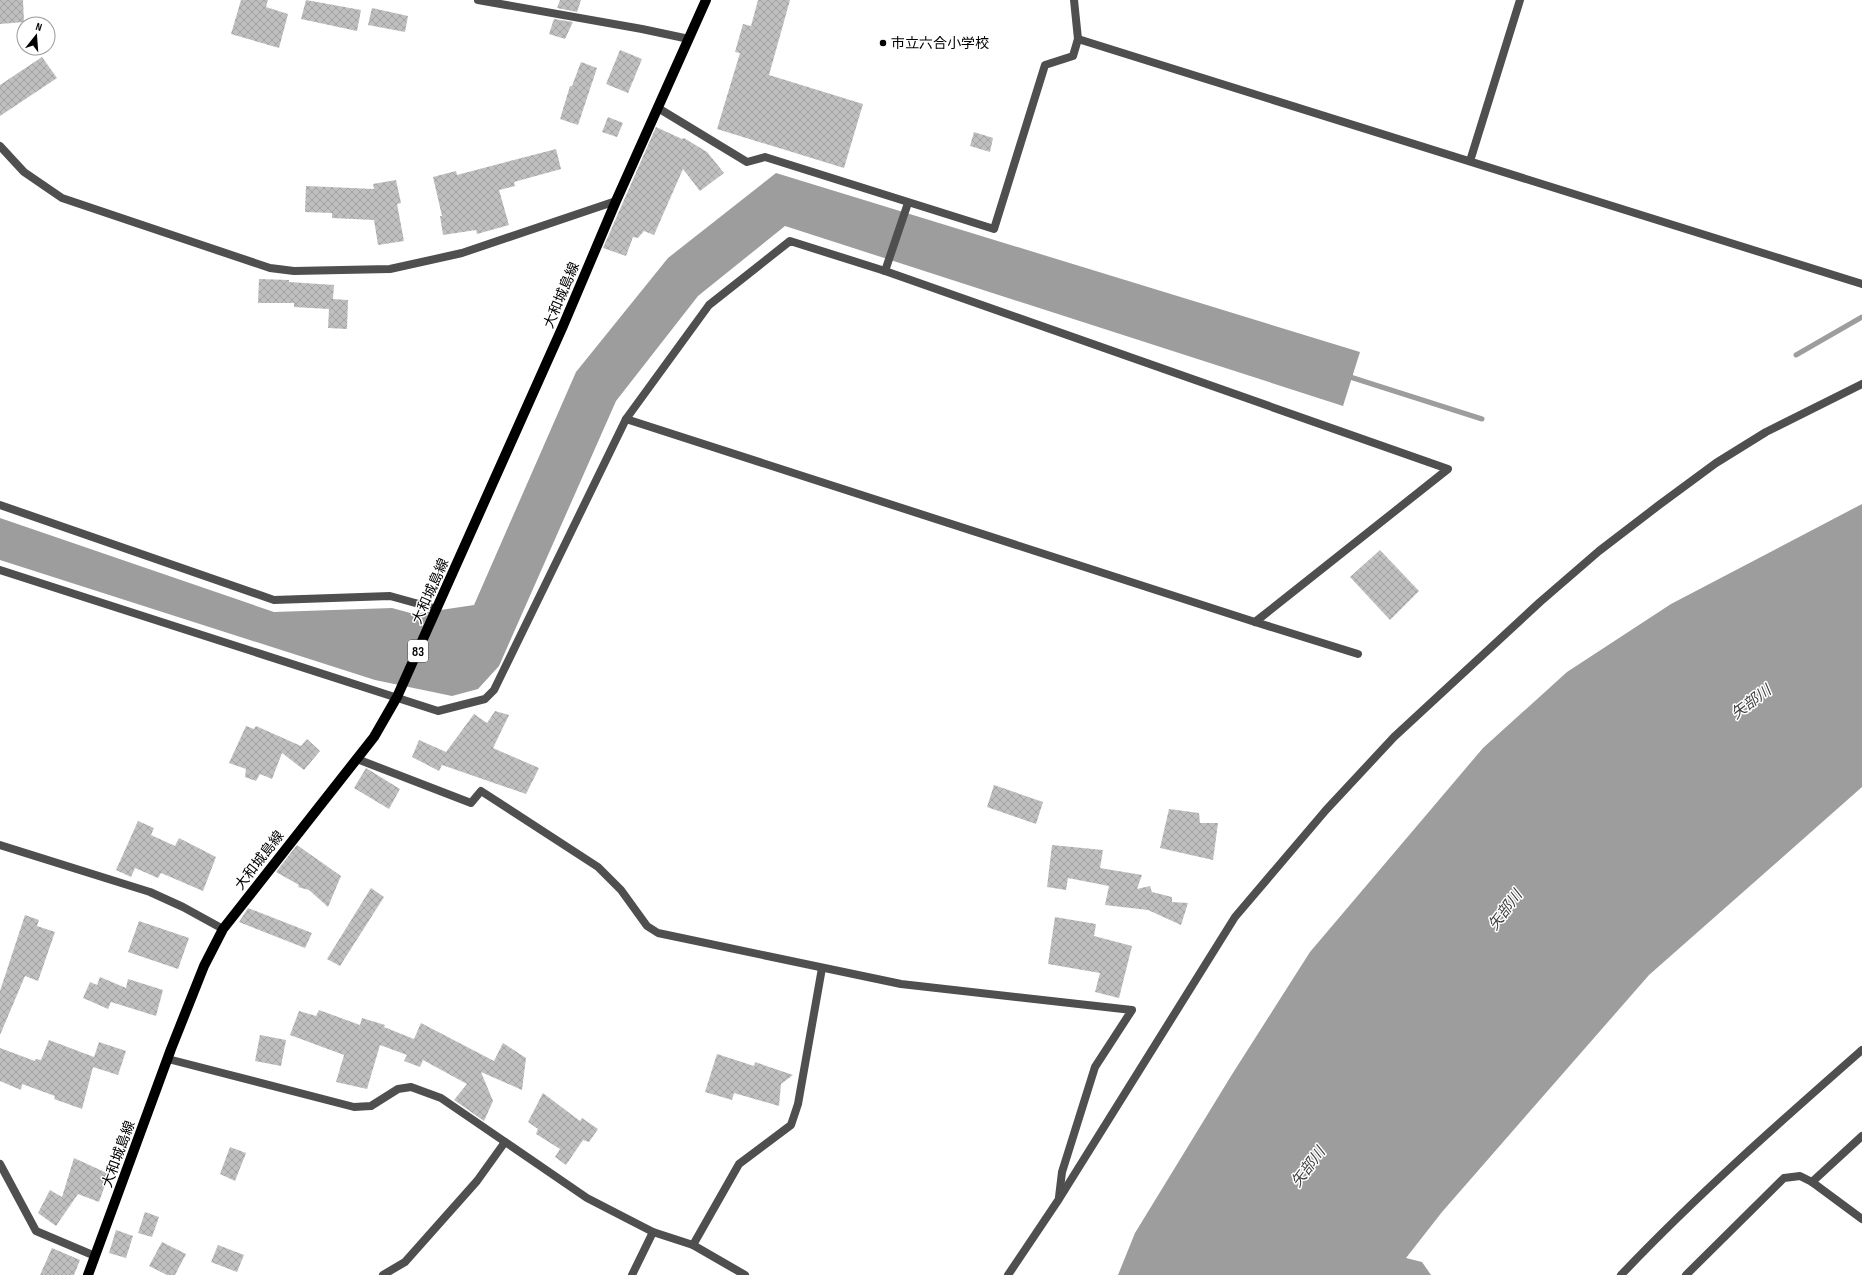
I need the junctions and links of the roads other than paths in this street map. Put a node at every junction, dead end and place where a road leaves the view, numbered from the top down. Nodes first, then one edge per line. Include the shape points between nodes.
1 (478, 0) edge
2 (706, 0) edge
3 (1074, 0) edge
4 (1520, 0) edge
5 (689, 39) junction
6 (1078, 39) junction
7 (658, 108) junction
8 (0, 146) edge
9 (1470, 161) junction
10 (616, 201) junction
11 (908, 203) junction
12 (885, 271) junction
13 (1862, 284) edge
14 (1862, 384) edge
15 (626, 419) junction
16 (0, 505) edge
17 (0, 570) edge
18 (437, 609) junction
19 (1255, 622) junction
20 (1358, 654) dead end
21 (397, 697) junction
22 (357, 759) junction
23 (0, 845) edge
24 (223, 929) junction
25 (822, 968) junction
26 (1862, 1050) edge
27 (168, 1059) junction
28 (1862, 1136) edge
29 (505, 1142) junction
30 (0, 1164) edge
31 (1812, 1182) junction
32 (1059, 1200) junction
33 (1862, 1219) edge
34 (653, 1232) junction
35 (693, 1245) junction
36 (95, 1256) junction
37 (88, 1275) edge
38 (383, 1275) edge
39 (632, 1275) edge
40 (744, 1275) edge
41 (1008, 1275) edge
42 (1621, 1275) edge
43 (1686, 1275) edge

1 - 5 street via 642,28
2 - 5 main road, 大和城島線 / 83
3 - 6 street
4 - 9 street
5 - 7 main road, 大和城島線 / 83
6 - 9 street
6 - 11 street via 1073,56 1045,65 994,229
7 - 10 main road, 大和城島線 / 83
7 - 11 street via 746,162 765,157
8 - 10 street via 24,172 62,198 270,268 390,269 462,253
9 - 13 street
10 - 18 main road, 大和城島線 / 83 via 564,326
11 - 12 street
12 - 15 street via 790,241 709,305
12 - 19 street via 1448,469
14 - 32 street via 1766,432 1659,504 1540,602 1394,737 1321,816 1235,917
15 - 19 street
15 - 21 street via 494,690 485,699 438,711
16 - 18 street via 274,600 390,596
17 - 21 street
18 - 21 main road, 大和城島線 / 83
19 - 20 street
21 - 22 main road, 大和城島線 / 83 via 374,737
22 - 24 main road, 大和城島線 / 83
22 - 25 street via 471,803 481,791 598,867 621,890 647,926 658,933
23 - 24 street via 150,892
24 - 27 main road, 大和城島線 / 83 via 204,966
25 - 32 street via 901,984 1132,1010 1096,1067 1062,1172
25 - 35 street via 798,1104 791,1125 740,1164
26 - 42 street via 1723,1174
27 - 29 street via 354,1107 371,1106 398,1089 411,1088 440,1098
27 - 36 main road, 大和城島線 / 83
28 - 31 street
29 - 34 street via 587,1198
29 - 38 street via 477,1181 405,1262
30 - 36 street via 36,1231
31 - 33 street
31 - 43 street via 1800,1176 1784,1178
32 - 41 street
34 - 35 street
34 - 39 street
35 - 40 street
36 - 37 main road, 大和城島線 / 83

